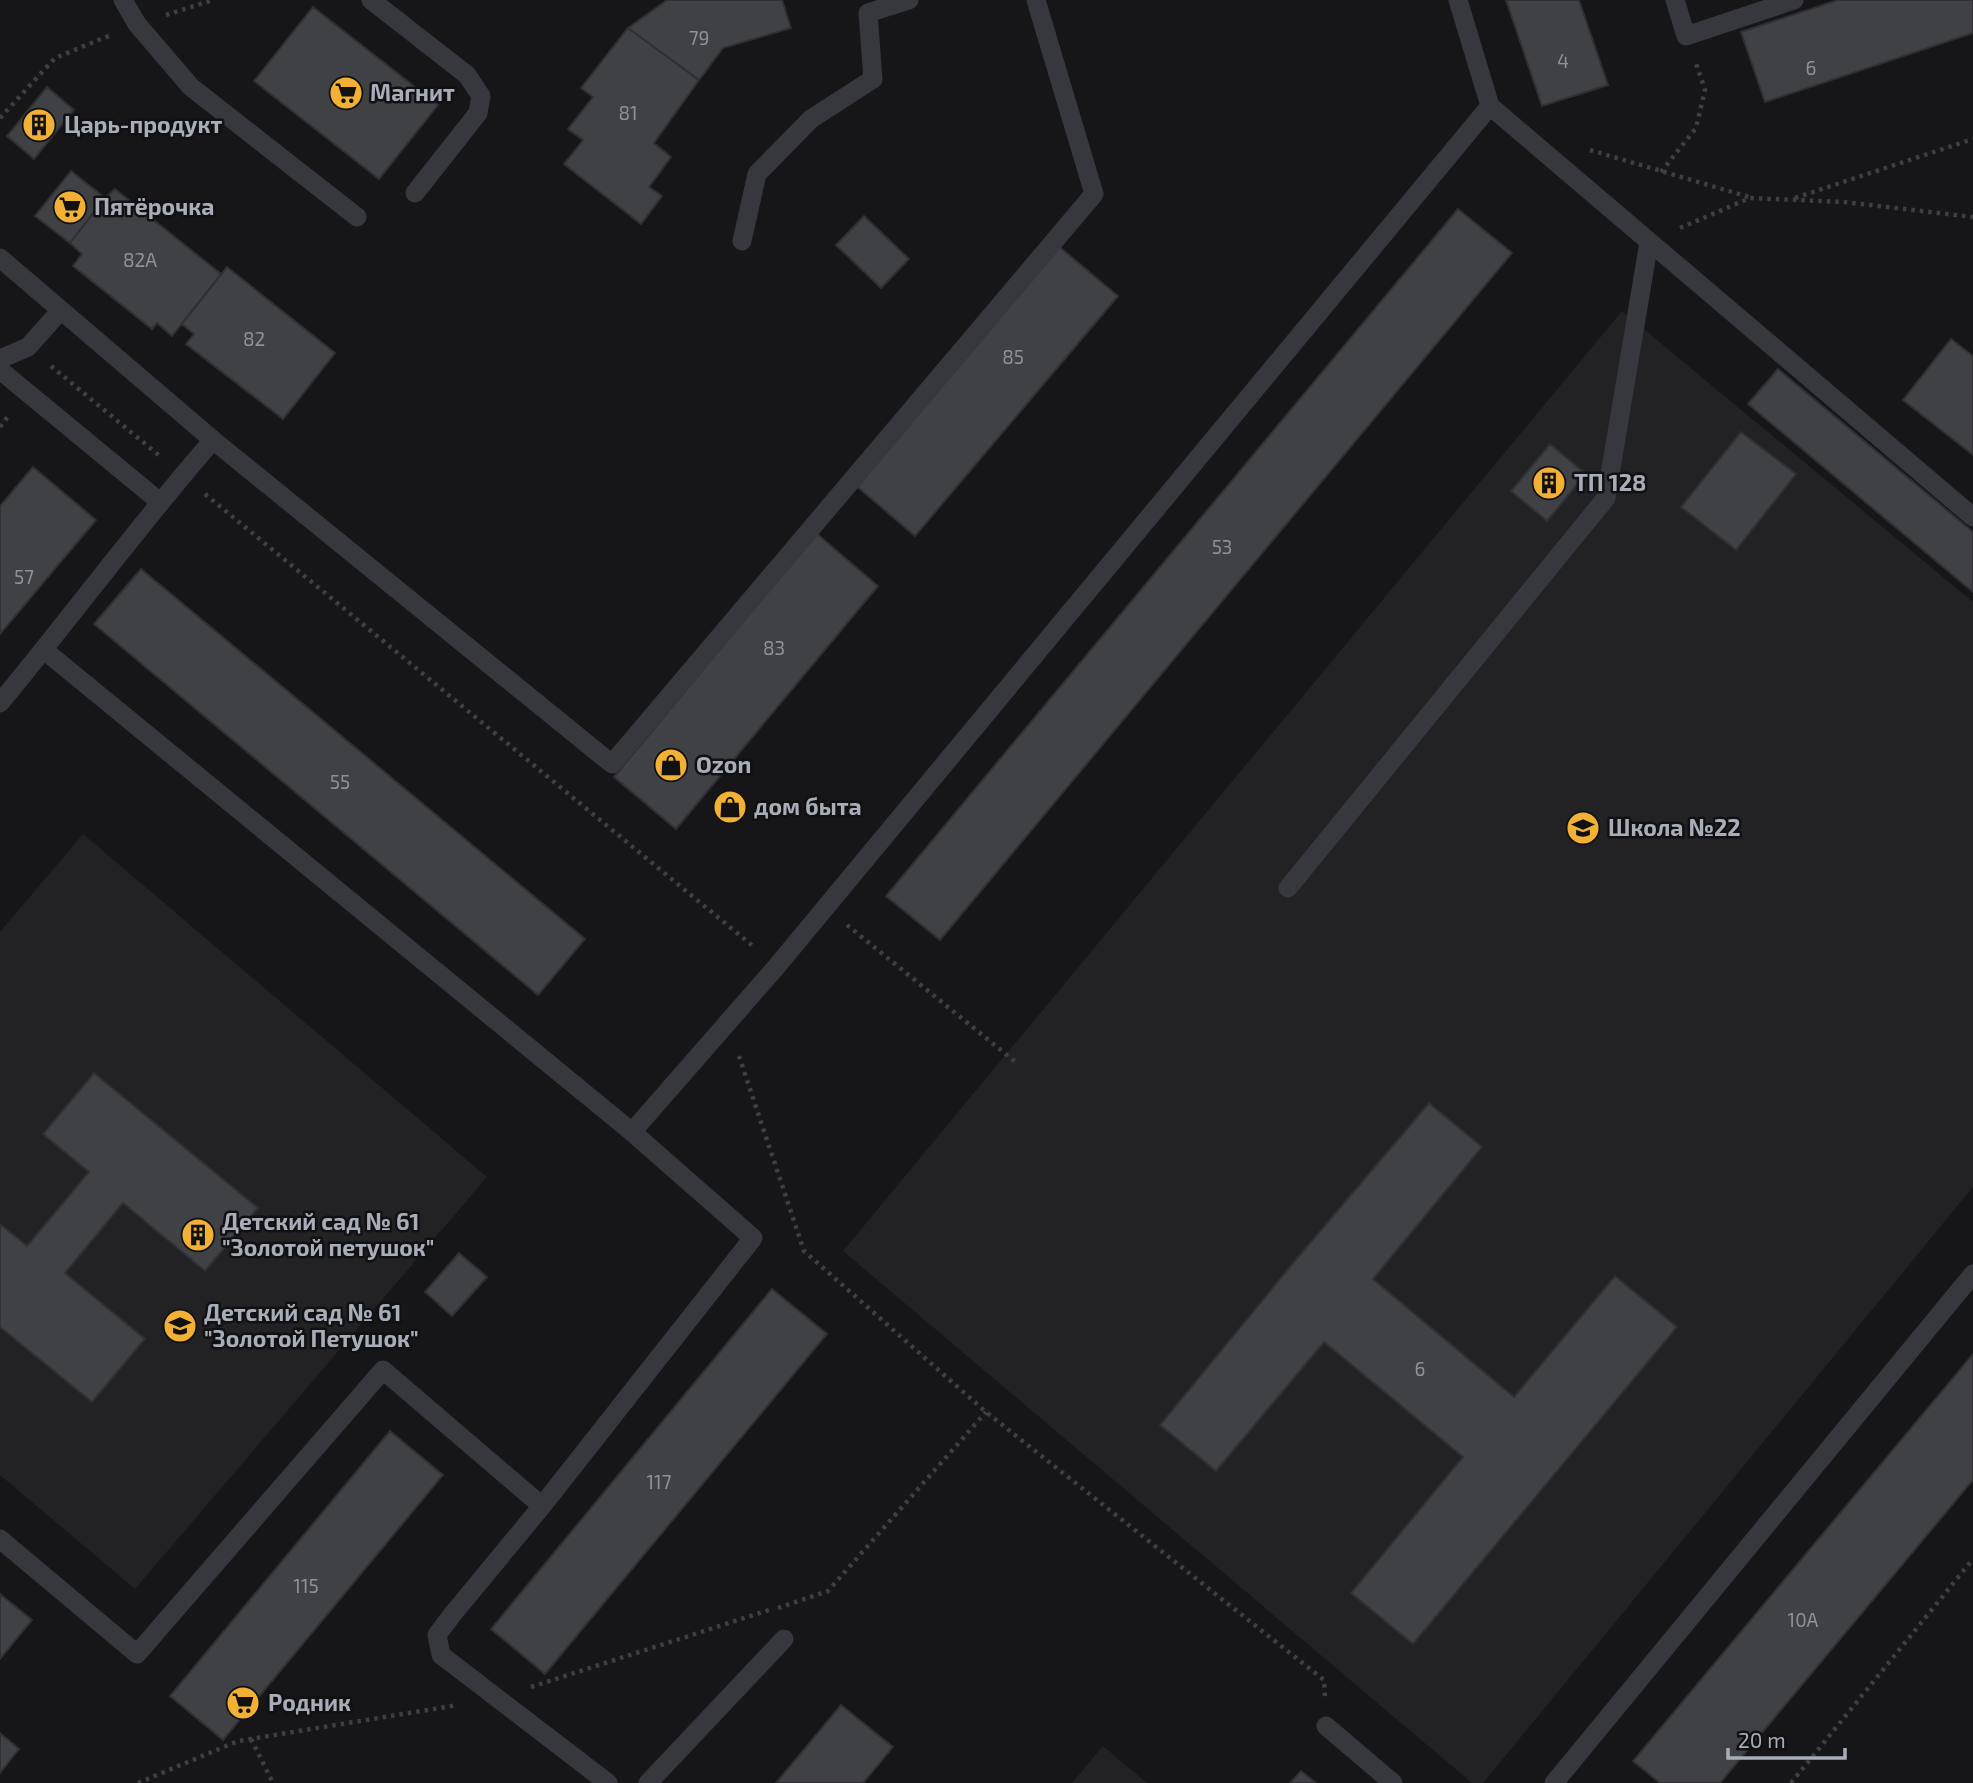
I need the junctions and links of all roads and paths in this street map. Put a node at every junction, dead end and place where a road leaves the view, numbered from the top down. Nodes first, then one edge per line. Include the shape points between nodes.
1 (123, 0) edge
2 (213, 0) edge
3 (371, 0) edge
4 (909, 0) edge
5 (1035, 0) edge
6 (1458, 0) edge
7 (1675, 0) edge
8 (1794, 0) edge
9 (866, 6) edge
10 (137, 24) junction
11 (1686, 36) junction
12 (1490, 106) junction
13 (0, 118) edge
14 (1973, 138) edge
15 (1583, 148) dead end
16 (1661, 172) junction
17 (415, 193) dead end
18 (1750, 198) junction
19 (1791, 200) junction
20 (358, 217) dead end
21 (1973, 217) edge
22 (742, 241) dead end
23 (1649, 242) junction
24 (0, 258) edge
25 (61, 310) junction
26 (28, 347) junction
27 (0, 359) edge
28 (0, 370) edge
29 (213, 440) junction
30 (183, 475) junction
31 (160, 502) junction
32 (1973, 517) edge
33 (44, 650) junction
34 (0, 703) edge
35 (1288, 888) dead end
36 (824, 907) junction
37 (777, 965) junction
38 (727, 1022) junction
39 (1018, 1064) dead end
40 (632, 1132) junction
41 (1973, 1274) edge
42 (986, 1412) junction
43 (542, 1506) junction
44 (0, 1539) edge
45 (1973, 1559) edge
46 (785, 1639) dead end
47 (496, 1699) junction
48 (1326, 1726) joint
49 (251, 1739) junction
50 (138, 1783) edge
51 (273, 1783) edge
52 (608, 1783) edge
53 (648, 1783) edge
54 (1393, 1783) edge
55 (1554, 1783) edge
56 (1791, 1783) edge

1 - 10 lane
2 - 10 path
3 - 17 lane via 467,75 481,96 478,113
4 - 9 lane
5 - 29 lane via 1094,194 612,764
6 - 12 lane
7 - 11 lane
8 - 11 lane
9 - 22 lane via 873,79 811,119 757,174
10 - 13 path via 55,58
10 - 20 lane via 191,87
11 - 16 path via 1705,90 1696,128
12 - 23 lane
12 - 36 lane
14 - 19 path
15 - 16 path
16 - 18 path
18 - 19 path
18 - 23 path
19 - 21 path
23 - 32 lane
23 - 35 lane via 1606,498
24 - 25 lane
25 - 26 lane
25 - 29 lane
26 - 27 lane
26 - 30 path
28 - 31 lane
29 - 30 lane
30 - 31 lane
30 - 37 path
31 - 33 lane
33 - 34 lane
33 - 40 lane
36 - 37 lane
36 - 39 path
37 - 38 lane
38 - 40 lane
38 - 42 path via 804,1251
40 - 43 lane via 753,1238
41 - 55 lane
42 - 47 path via 828,1591
42 - 48 path via 1324,1680
43 - 44 lane via 383,1370 137,1654
43 - 47 lane via 438,1635 441,1655
45 - 56 path
46 - 53 lane
47 - 49 path
47 - 52 lane
48 - 54 lane
49 - 50 path
49 - 51 path

